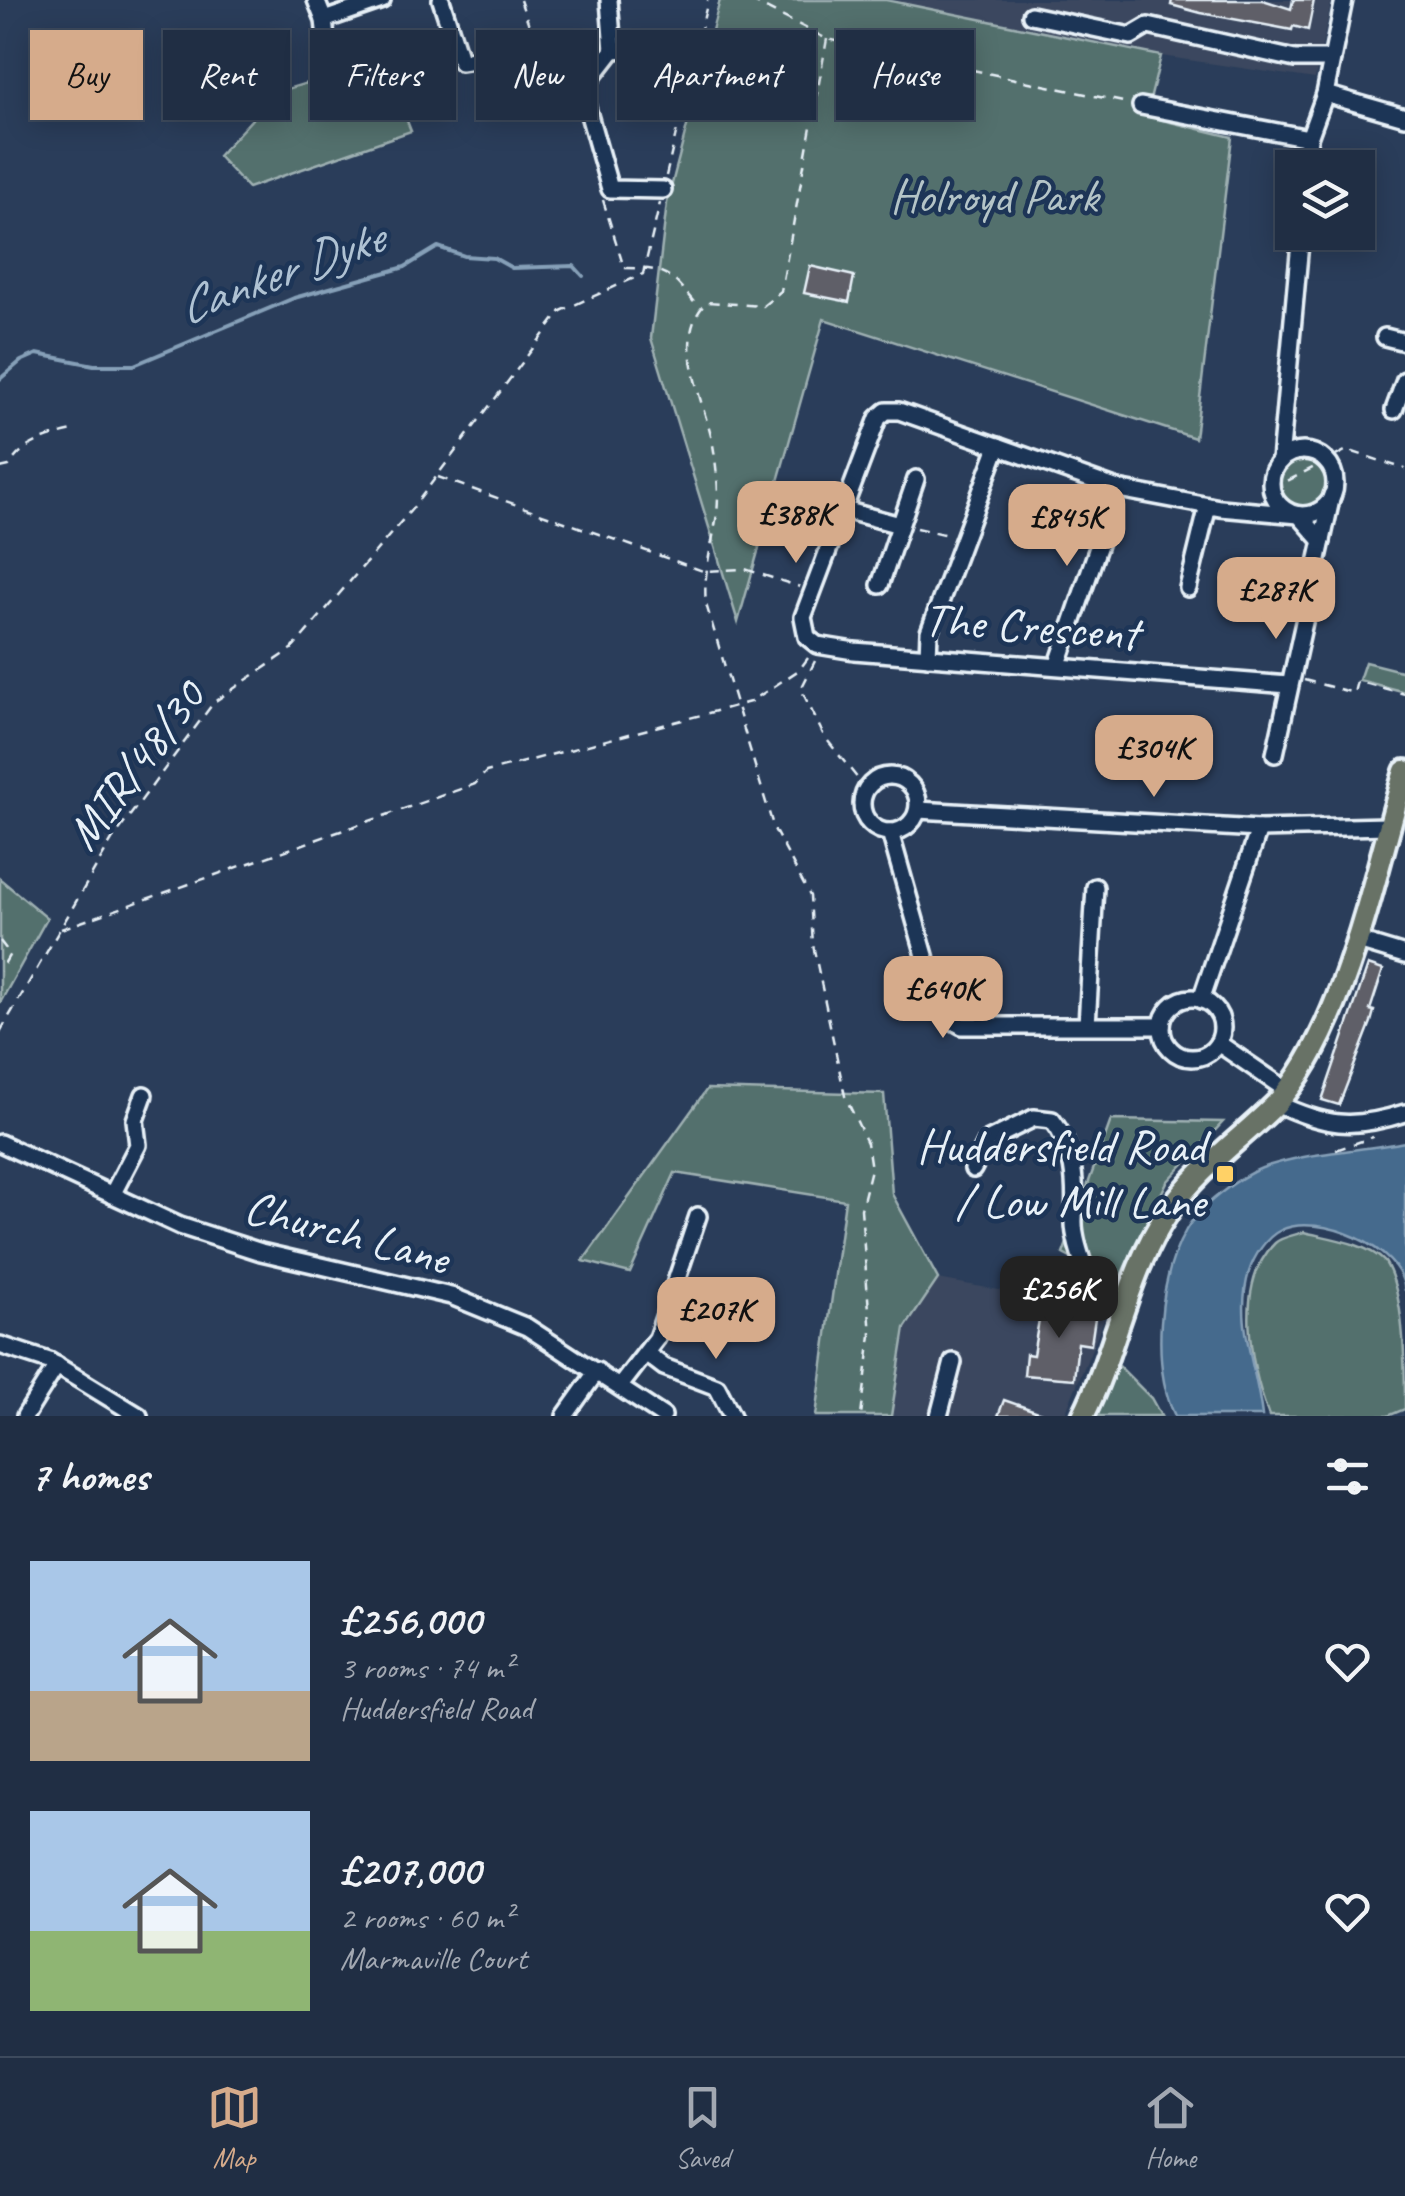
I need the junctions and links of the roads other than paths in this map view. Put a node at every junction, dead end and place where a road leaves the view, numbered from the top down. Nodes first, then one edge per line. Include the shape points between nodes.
1 (316, 0) edge
2 (382, 0) edge
3 (441, 0) edge
4 (609, 0) edge
5 (1344, 0) edge
6 (1031, 15) dead end
7 (324, 20) junction
8 (325, 30) edge
9 (613, 50) junction
10 (617, 50) edge
11 (1332, 59) junction
12 (476, 60) edge
13 (1326, 94) junction
14 (1141, 106) road end
15 (1405, 117) edge
16 (1309, 138) junction
17 (1308, 150) edge
18 (663, 190) road end
19 (1298, 250) edge
20 (1385, 338) dead end
21 (1405, 342) edge
22 (1405, 380) edge
23 (1394, 410) dead end
24 (1284, 420) junction
25 (998, 446) junction
26 (1310, 452) junction
27 (1280, 461) junction
28 (916, 479) dead end
29 (1118, 489) junction
30 (1332, 496) junction
31 (1270, 499) junction
32 (1208, 506) junction
33 (844, 510) junction
34 (1299, 515) junction
35 (900, 524) junction
36 (1322, 541) junction
37 (880, 585) dead end
38 (1188, 588) dead end
39 (928, 657) junction
40 (1058, 664) junction
41 (1290, 681) junction
42 (1275, 754) dead end
43 (1405, 771) edge
44 (918, 810) junction
45 (1389, 826) junction
46 (1259, 829) junction
47 (890, 832) junction
48 (1095, 887) dead end
49 (1355, 940) junction
50 (1405, 955) edge
51 (1201, 1000) junction
52 (1086, 1026) junction
53 (1162, 1026) junction
54 (1218, 1043) junction
55 (144, 1094) dead end
56 (1281, 1096) junction
57 (1405, 1113) edge
58 (0, 1143) edge
59 (974, 1169) dead end
60 (112, 1195) junction
61 (698, 1216) dead end
62 (1128, 1304) junction
63 (0, 1345) edge
64 (646, 1354) junction
65 (954, 1362) dead end
66 (57, 1365) junction
67 (596, 1370) junction
68 (620, 1386) junction
69 (25, 1416) edge
70 (139, 1416) edge
71 (565, 1416) edge
72 (663, 1416) edge
73 (732, 1416) edge
74 (940, 1416) edge
75 (1082, 1416) edge

1 - 7 street
2 - 7 street
3 - 12 street via 461,62
4 - 9 street
5 - 11 street
6 - 11 street via 1131,36 1148,26 1295,59
7 - 8 street
9 - 10 street
9 - 18 street via 582,90 610,189
11 - 13 street
13 - 15 street
13 - 16 street
14 - 16 street
16 - 17 street
19 - 24 street
20 - 21 street
22 - 23 street
24 - 26 street
24 - 27 street
25 - 29 street
25 - 33 street via 886,411
25 - 39 street via 930,632
26 - 27 street
26 - 30 street via 1333,474
27 - 31 street
28 - 35 street
29 - 32 street
29 - 40 street
30 - 34 street via 1318,512
30 - 36 street
31 - 32 street via 1243,512
31 - 34 street
32 - 38 street
33 - 35 street
33 - 39 street, The Crescent via 810,591 806,637 817,645
34 - 36 street
35 - 37 street
36 - 41 street
39 - 40 street, The Crescent
40 - 41 street, The Crescent
41 - 42 street
43 - 45 highway
44 - 46 street
44 - 47 street via 908,826
44 - 47 street via 916,792 896,776 879,778 866,790 864,814
45 - 46 street
45 - 49 highway
46 - 51 street
47 - 52 street via 946,1017 962,1026
48 - 52 street
49 - 50 street
49 - 56 highway via 1313,1051
51 - 53 street via 1175,1004
51 - 54 street via 1220,1018
52 - 53 street
53 - 54 street via 1167,1045 1183,1057 1203,1056
54 - 56 street
55 - 60 street via 135,1120 138,1145
56 - 57 street via 1320,1124
56 - 62 highway via 1211,1161 1168,1213
58 - 60 street, Church Lane
59 - 62 street via 987,1141 1034,1118 1052,1120 1066,1141 1077,1186 1074,1221 1088,1281
60 - 67 street, Church Lane via 261,1252 451,1296 527,1328
61 - 64 street
62 - 75 highway
63 - 66 street
64 - 68 street
64 - 73 street via 718,1387
65 - 74 street
66 - 69 street
66 - 70 street
67 - 68 street, Church Lane
67 - 71 street
68 - 72 street, Church Lane

